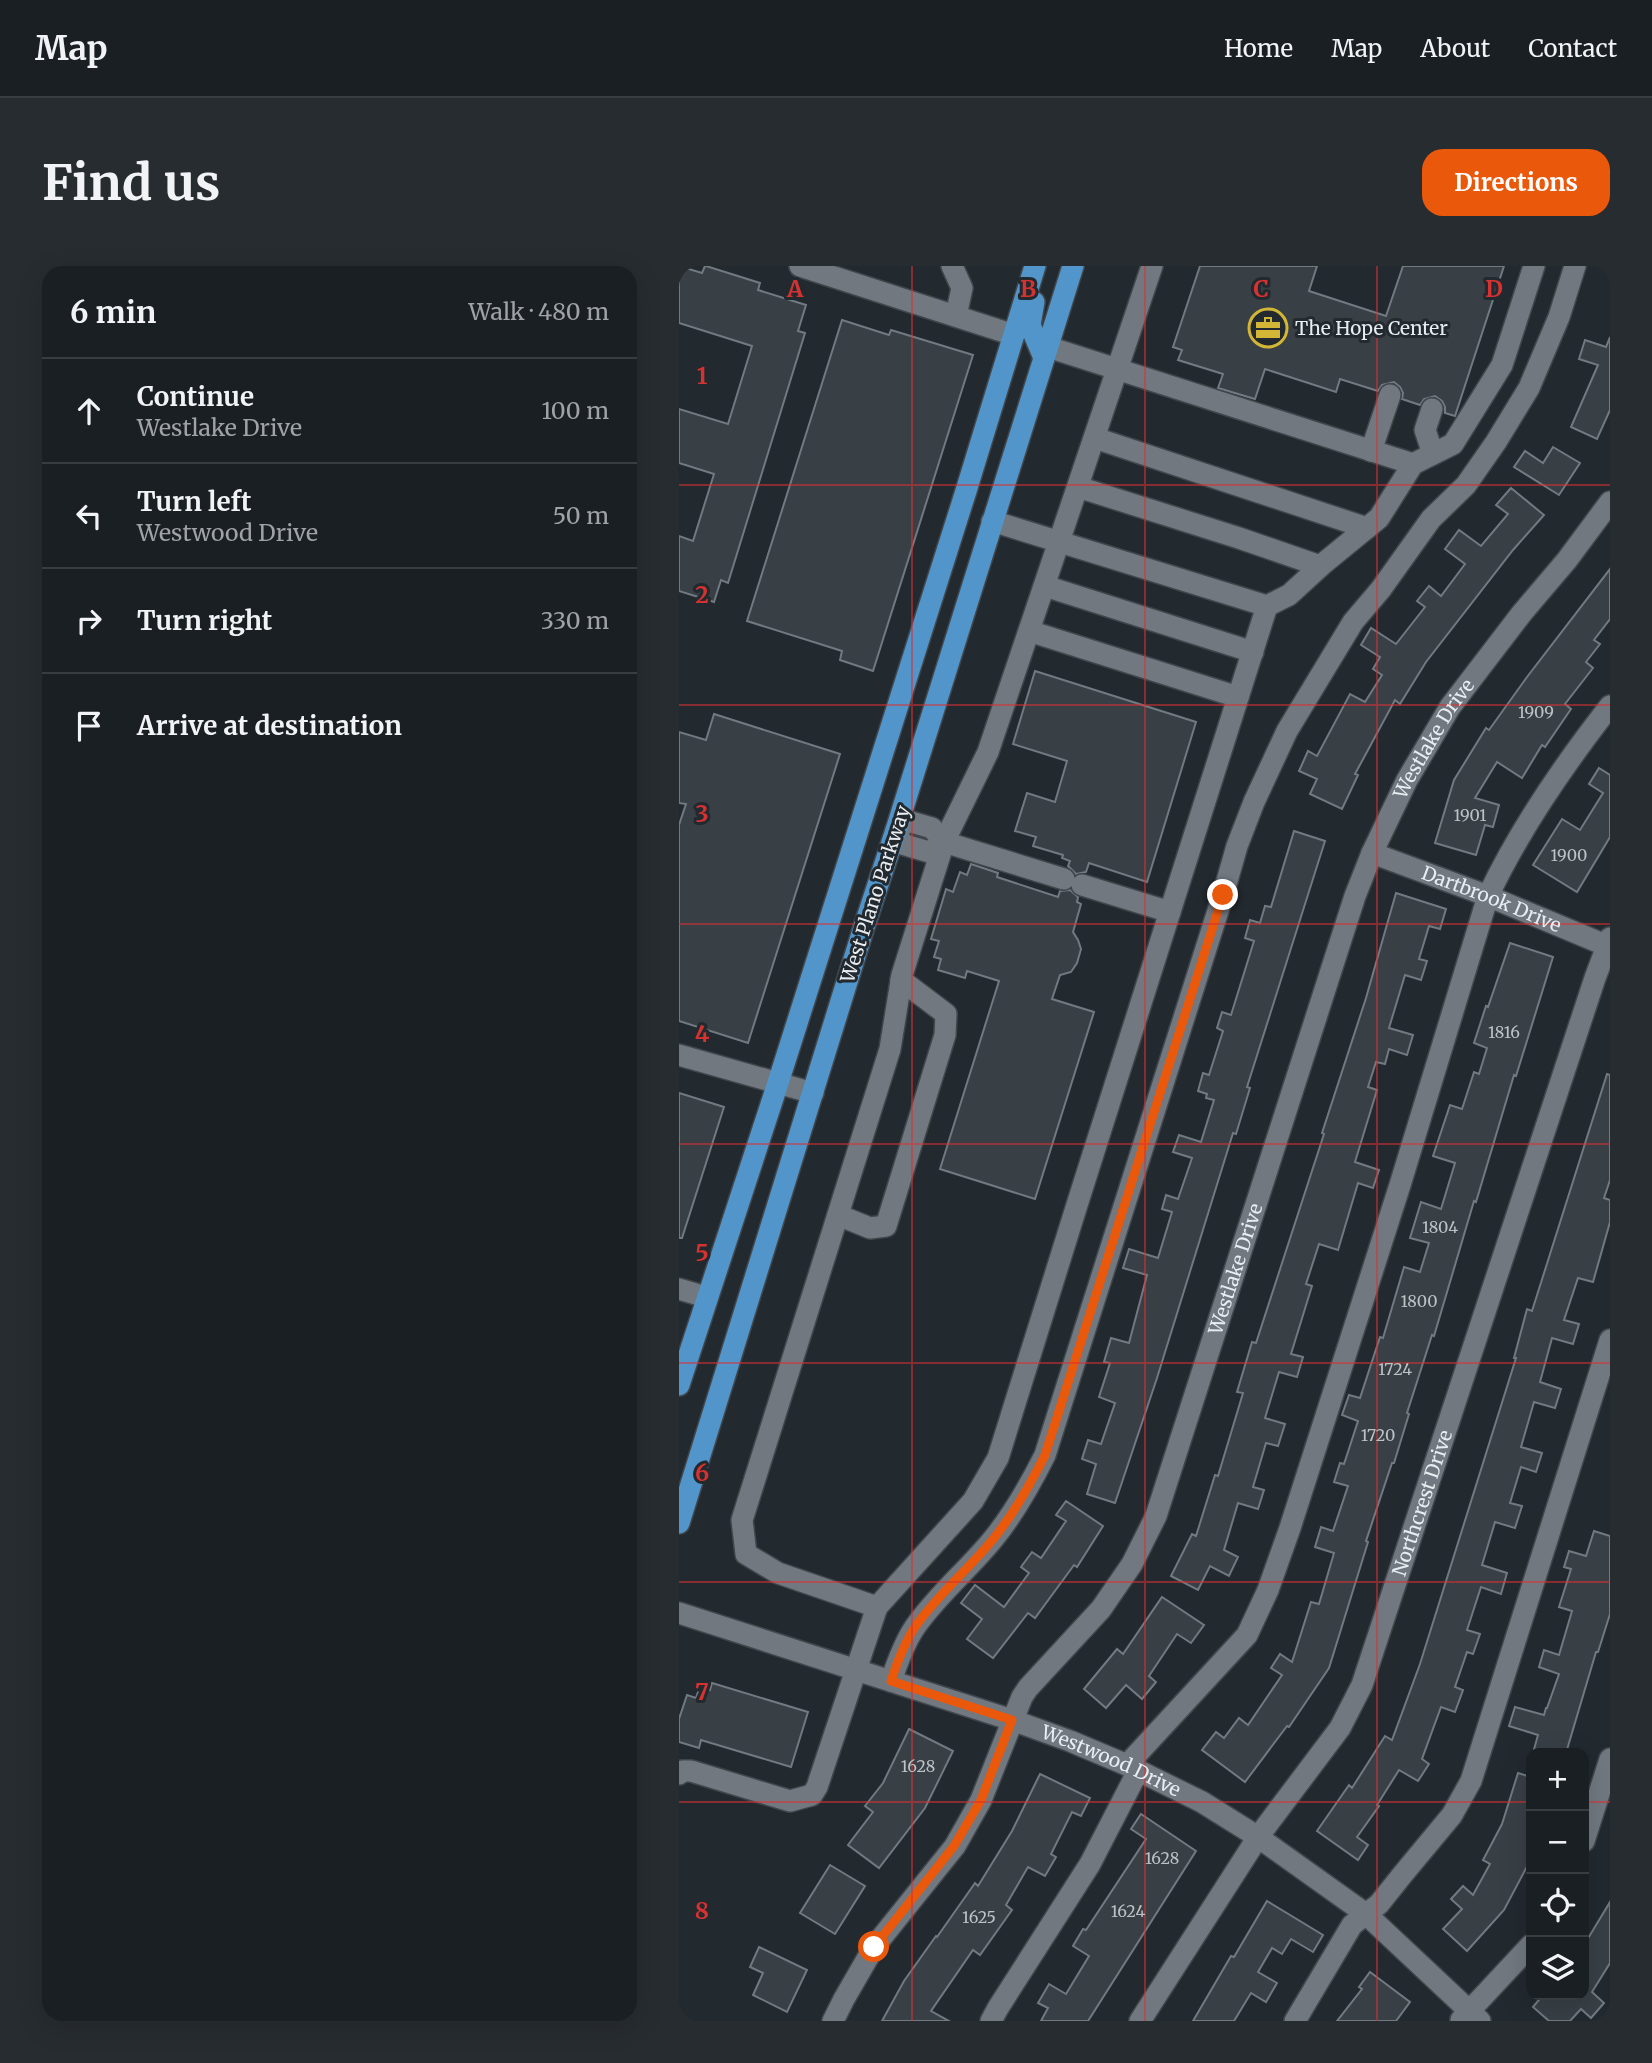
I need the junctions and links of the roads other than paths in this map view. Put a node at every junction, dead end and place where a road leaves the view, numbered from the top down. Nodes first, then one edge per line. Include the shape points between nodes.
1 (800, 266) edge
2 (952, 266) edge
3 (1035, 266) edge
4 (1042, 266) edge
5 (1073, 266) edge
6 (1153, 266) edge
7 (1534, 266) edge
8 (1576, 266) edge
9 (956, 316) junction
10 (1014, 335) junction
11 (1046, 353) junction
12 (1118, 370) junction
13 (1389, 395) dead end
14 (1432, 409) dead end
15 (1095, 438) junction
16 (1371, 451) junction
17 (1433, 454) junction
18 (1413, 464) junction
19 (1078, 487) junction
20 (1610, 502) edge
21 (992, 521) junction
22 (1367, 528) junction
23 (1059, 542) junction
24 (1320, 566) junction
25 (1045, 586) junction
26 (1267, 606) junction
27 (1029, 631) junction
28 (1253, 652) junction
29 (1238, 697) junction
30 (1610, 706) edge
31 (860, 825) junction
32 (896, 830) junction
33 (944, 842) junction
34 (1372, 853) junction
35 (1488, 897) junction
36 (1170, 912) junction
37 (1609, 944) edge
38 (901, 980) junction
39 (679, 1055) edge
40 (778, 1083) junction
41 (813, 1093) junction
42 (838, 1215) junction
43 (679, 1289) edge
44 (706, 1297) junction
45 (1610, 1340) edge
46 (679, 1385) edge
47 (679, 1523) edge
48 (877, 1607) junction
49 (679, 1613) edge
50 (855, 1670) junction
51 (891, 1681) junction
52 (1012, 1720) junction
53 (1610, 1759) edge
54 (1133, 1768) junction
55 (679, 1774) edge
56 (1589, 1825) edge
57 (1258, 1837) junction
58 (1366, 1914) junction
59 (1526, 1951) edge
60 (1470, 2018) edge
61 (834, 2021) edge
62 (991, 2021) edge
63 (1140, 2021) edge
64 (1296, 2021) edge

1 - 9 street
2 - 9 street via 962,288
3 - 10 main road, West Plano Parkway
4 - 11 main road via 1030,325
5 - 11 main road, West Plano Parkway
6 - 12 street
7 - 17 street via 1502,365 1453,444
8 - 51 street via 1529,388 1496,442 1466,485 1430,519 1353,622 1287,731 1237,846 1045,1455 1027,1492 994,1538 914,1628
9 - 10 street
10 - 31 main road, West Plano Parkway
11 - 12 street
11 - 21 main road, West Plano Parkway
12 - 15 street
12 - 16 street
13 - 16 street
14 - 17 street via 1425,430
15 - 19 street
15 - 22 street
16 - 18 street
17 - 18 street
18 - 22 street via 1379,518
19 - 23 street
19 - 24 street
20 - 34 street, Westlake Drive via 1450,708 1407,780
21 - 23 street
21 - 32 main road, West Plano Parkway
22 - 24 street
23 - 25 street
23 - 26 street
24 - 26 street via 1289,595
25 - 27 street
25 - 28 street
26 - 28 street
27 - 29 street
27 - 33 street via 988,752
28 - 29 street
29 - 36 street
30 - 35 street via 1532,815
31 - 32 main road
31 - 40 main road, West Plano Parkway
32 - 33 street via 908,821 932,828
32 - 41 main road, West Plano Parkway
33 - 36 street
33 - 38 street
34 - 35 street, Dartbrook Drive
34 - 52 street, Westlake Drive via 1156,1516 1109,1598 1028,1688
35 - 37 street, Dartbrook Drive
35 - 54 street via 1268,1590 1247,1635
36 - 48 street via 998,1458 973,1501
37 - 57 street, Northcrest Drive via 1362,1685 1340,1728
38 - 42 street via 890,1049
38 - 42 street via 946,1014 945,1035 886,1226 870,1228
39 - 40 street
40 - 41 street
40 - 44 main road, West Plano Parkway
41 - 47 main road, West Plano Parkway
42 - 48 street via 742,1520 746,1554 778,1573
43 - 44 street
44 - 46 main road, West Plano Parkway
45 - 58 street via 1471,1781 1452,1815
48 - 50 street
49 - 50 street, Westwood Drive
50 - 51 street, Westwood Drive
50 - 55 street via 812,1795 790,1801 691,1771
51 - 52 street, Westwood Drive
52 - 54 street, Westwood Drive
52 - 61 street, Westlake Drive via 981,1800 954,1846 874,1947
53 - 56 street
54 - 57 street, Westwood Drive via 1202,1802
54 - 62 street via 1090,1864
57 - 58 street, Westwood Drive
57 - 63 street, Northcrest Drive
58 - 60 street, Westwood Drive
58 - 64 street via 1352,1925
59 - 60 street

